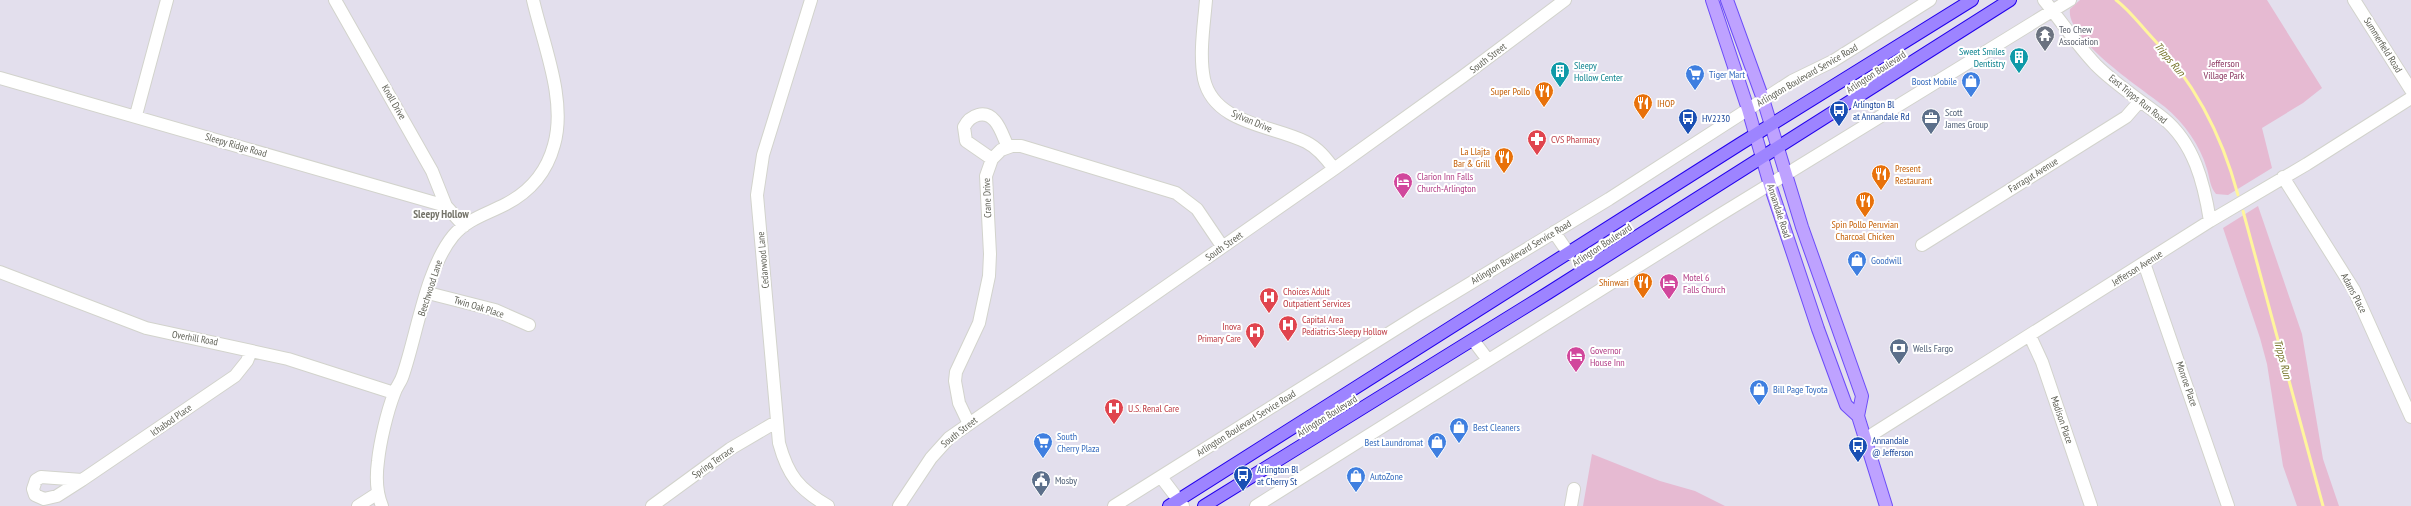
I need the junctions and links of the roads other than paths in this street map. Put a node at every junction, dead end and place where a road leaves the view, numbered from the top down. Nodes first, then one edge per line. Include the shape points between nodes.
1 (167, 0) edge
2 (335, 0) edge
3 (533, 0) edge
4 (811, 0) edge
5 (1206, 0) edge
6 (1712, 0) edge
7 (1727, 0) edge
8 (1930, 0) edge
9 (1972, 0) edge
10 (2010, 0) edge
11 (2044, 0) edge
12 (2070, 0) edge
13 (2354, 0) edge
14 (1558, 2) edge
15 (2052, 11) junction
16 (0, 78) edge
17 (2411, 90) edge
18 (2411, 98) edge
19 (1763, 100) junction
20 (2140, 101) junction
21 (1748, 109) junction
22 (136, 116) junction
23 (1772, 125) junction
24 (1756, 135) junction
25 (1008, 147) junction
26 (1779, 147) junction
27 (1763, 157) junction
28 (992, 159) junction
29 (1334, 169) junction
30 (1787, 175) junction
31 (2283, 177) junction
32 (1770, 185) junction
33 (446, 206) junction
34 (2210, 221) junction
35 (464, 226) junction
36 (1554, 232) junction
37 (1922, 245) dead end
38 (1222, 246) junction
39 (1569, 254) junction
40 (2144, 263) junction
41 (0, 272) edge
42 (428, 293) junction
43 (529, 325) dead end
44 (2030, 336) junction
45 (1473, 340) junction
46 (251, 351) junction
47 (1488, 360) junction
48 (394, 393) junction
49 (1858, 416) junction
50 (2411, 417) edge
51 (776, 422) junction
52 (969, 424) junction
53 (1865, 439) junction
54 (1162, 477) junction
55 (82, 480) dead end
56 (1574, 489) dead end
57 (378, 493) junction
58 (1177, 504) edge
59 (358, 506) edge
60 (382, 506) edge
61 (652, 506) edge
62 (828, 506) edge
63 (899, 506) edge
64 (1114, 506) edge
65 (1204, 506) edge
66 (1256, 506) edge
67 (1571, 506) edge
68 (1886, 506) edge
69 (2091, 506) edge
70 (2228, 506) edge

1 - 22 street
2 - 33 street, Knoll Drive via 429,165
3 - 35 street, Beechwood Lane via 557,105 558,127 554,145 548,163 533,184 507,204 475,218
4 - 51 street, Cedarwood Lane via 769,133 757,185
5 - 29 street, Sylvan Drive via 1203,67 1209,91 1216,101 1240,118 1305,142 1317,149
6 - 21 main road, Annandale Road
7 - 19 main road, Annandale Road
8 - 19 street, Arlington Boulevard Service Road via 1833,61 1792,81
9 - 23 highway, Arlington Boulevard
10 - 26 highway, Arlington Boulevard
11 - 15 street
12 - 15 street
13 - 17 street, Summerfield Road
14 - 29 street, South Street via 1462,77
15 - 20 street, East Tripps Run Road via 2096,65
15 - 30 street
16 - 22 street, Sleepy Ridge Road
18 - 31 street, Jefferson Avenue
19 - 21 street, Arlington Boulevard Service Road
19 - 23 main road, Annandale Road
20 - 34 street, East Tripps Run Road via 2164,119 2188,149 2203,184
20 - 37 street, Farragut Avenue via 2126,117
21 - 24 main road, Annandale Road
21 - 36 street, Arlington Boulevard Service Road
22 - 33 street, Sleepy Ridge Road
23 - 24 highway, Arlington Boulevard
23 - 26 main road, Annandale Road
24 - 27 main road, Annandale Road
24 - 39 highway, Arlington Boulevard
25 - 28 street
25 - 28 street via 991,117 979,114 972,117 964,127 966,141
25 - 38 street via 1021,146 1048,153 1176,194 1197,209
26 - 27 highway, Arlington Boulevard
26 - 30 main road, Annandale Road
27 - 32 main road, Annandale Road
27 - 45 highway, Arlington Boulevard
28 - 52 street, Crane Drive via 986,176 990,254 985,301 977,331 956,372 955,382 959,403
29 - 38 street, South Street
30 - 32 street
30 - 49 main road, Annandale Road via 1802,227 1862,396
31 - 34 street, Jefferson Avenue
31 - 50 street, Adams Place via 2354,290
32 - 47 street
32 - 49 main road, Annandale Road via 1846,405
33 - 35 street
34 - 40 street, Jefferson Avenue
35 - 42 street, Beechwood Lane via 445,247
36 - 39 street
36 - 54 street, Arlington Boulevard Service Road via 1411,319
38 - 52 street, South Street
39 - 58 highway, Arlington Boulevard
40 - 44 street, Jefferson Avenue
40 - 70 street, Monroe Place
41 - 46 street, Overhill Road via 146,328
42 - 43 street, Twin Oak Place via 495,310
42 - 48 street, Beechwood Lane via 403,375
44 - 53 street, Jefferson Avenue
44 - 69 street, Madison Place via 2042,362
45 - 47 street
45 - 65 highway, Arlington Boulevard
46 - 48 street, Overhill Road via 312,366
46 - 55 street, Ichabod Place via 248,361 235,376
47 - 66 street
48 - 57 street, Beechwood Lane via 378,460
49 - 53 main road, Annandale Road
51 - 61 street, Spring Terrace via 730,449
51 - 62 street, Cedarwood Lane via 779,443 788,471 805,491
52 - 63 street, South Street via 940,446
53 - 68 main road, Annandale Road
54 - 58 street
54 - 64 street, Arlington Boulevard Service Road
56 - 67 street
57 - 59 street
57 - 60 street, Beechwood Lane

